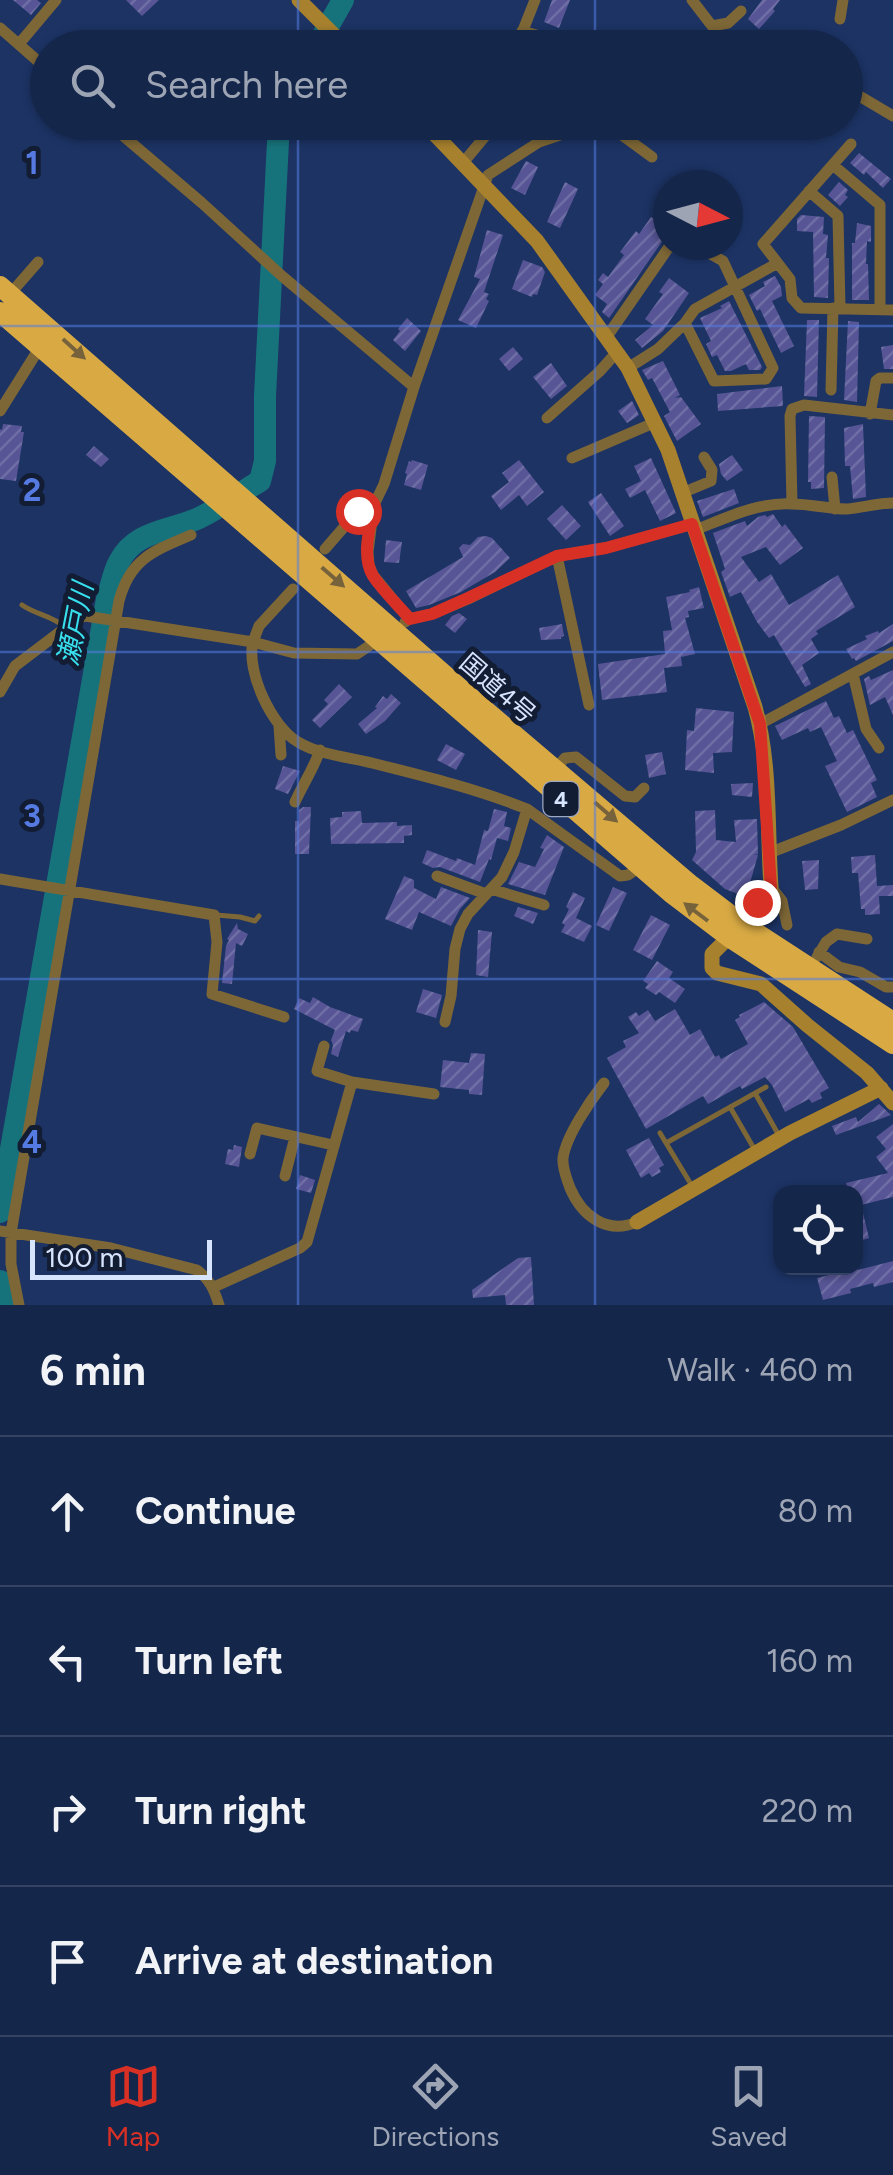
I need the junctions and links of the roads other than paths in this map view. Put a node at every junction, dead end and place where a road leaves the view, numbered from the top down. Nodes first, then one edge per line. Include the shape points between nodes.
1 (56, 0) edge
2 (299, 0) edge
3 (535, 0) edge
4 (692, 0) edge
5 (843, 0) edge
6 (741, 11) dead end
7 (840, 19) dead end
8 (0, 28) edge
9 (30, 30) edge
10 (30, 30) edge
11 (330, 30) edge
12 (523, 30) edge
13 (18, 44) junction
14 (30, 54) edge
15 (863, 98) edge
16 (893, 116) edge
17 (128, 140) edge
18 (440, 140) edge
19 (482, 140) edge
20 (545, 140) edge
21 (629, 140) edge
22 (851, 144) dead end
23 (652, 156) dead end
24 (462, 164) junction
25 (833, 165) junction
26 (483, 187) junction
27 (810, 191) junction
28 (38, 262) dead end
29 (776, 264) junction
30 (734, 288) junction
31 (2, 305) edge
32 (836, 308) junction
33 (886, 309) edge
34 (685, 323) junction
35 (606, 338) junction
36 (40, 346) junction
37 (617, 352) junction
38 (628, 368) junction
39 (893, 378) edge
40 (414, 387) junction
41 (831, 390) dead end
42 (0, 411) edge
43 (870, 414) junction
44 (893, 415) edge
45 (547, 418) dead end
46 (656, 422) junction
47 (572, 458) dead end
48 (704, 458) dead end
49 (832, 477) dead end
50 (208, 481) junction
51 (682, 493) junction
52 (893, 503) edge
53 (792, 504) junction
54 (374, 505) junction
55 (835, 509) junction
56 (693, 527) junction
57 (190, 536) dead end
58 (326, 549) dead end
59 (557, 556) junction
60 (293, 588) dead end
61 (22, 604) dead end
62 (114, 620) junction
63 (66, 628) junction
64 (394, 630) junction
65 (253, 642) junction
66 (893, 652) edge
67 (853, 674) junction
68 (0, 692) edge
69 (588, 704) dead end
70 (760, 724) junction
71 (279, 726) junction
72 (878, 748) dead end
73 (320, 750) junction
74 (281, 754) dead end
75 (555, 769) junction
76 (644, 788) dead end
77 (893, 800) edge
78 (295, 802) dead end
79 (527, 809) junction
80 (769, 852) junction
81 (640, 867) junction
82 (437, 876) dead end
83 (0, 879) edge
84 (771, 887) junction
85 (68, 890) junction
86 (489, 891) junction
87 (544, 905) dead end
88 (214, 915) junction
89 (259, 916) dead end
90 (786, 925) dead end
91 (735, 930) junction
92 (867, 939) dead end
93 (814, 961) junction
94 (893, 986) edge
95 (284, 1017) dead end
96 (445, 1022) dead end
97 (893, 1022) edge
98 (893, 1044) edge
99 (324, 1046) dead end
100 (352, 1082) junction
101 (604, 1083) dead end
102 (887, 1084) edge
103 (766, 1087) dead end
104 (755, 1093) junction
105 (434, 1094) dead end
106 (893, 1102) edge
107 (730, 1107) junction
108 (660, 1132) dead end
109 (295, 1137) junction
110 (781, 1138) junction
111 (666, 1143) junction
112 (334, 1145) junction
113 (756, 1153) junction
114 (250, 1154) dead end
115 (285, 1176) dead end
116 (694, 1189) junction
117 (637, 1222) joint
118 (6, 1232) edge
119 (214, 1287) junction
120 (19, 1305) edge
121 (219, 1305) edge

1 - 9 street
2 - 11 street
3 - 12 street
4 - 6 street via 712,26
5 - 7 street
8 - 13 street
10 - 13 street
13 - 14 street
15 - 16 street
17 - 40 street
18 - 24 street
19 - 24 street
20 - 26 street via 488,175
21 - 23 street
22 - 25 street
24 - 26 street
25 - 27 street
25 - 33 street via 880,205
26 - 35 street via 536,242
26 - 40 street
27 - 29 street via 763,244
27 - 32 street via 838,216
28 - 31 street
29 - 30 street
29 - 32 street via 801,308
30 - 34 street via 695,309
30 - 34 street via 773,368 766,379 714,382
30 - 35 street via 723,261 690,245 669,247
31 - 36 highway, 国道4号 / 4
31 -> 50 highway, 国道4号 / 4
32 - 33 street
32 - 41 street
34 - 38 street
35 - 37 street
36 - 42 street
36 - 50 highway, 国道4号 / 4
37 - 38 street
37 - 45 street
38 - 46 street
39 - 43 street via 876,382
40 - 54 street
43 - 44 street
43 - 53 street via 792,409
46 - 47 street
46 - 51 street
48 - 51 street via 711,481
49 - 55 street
50 - 64 highway, 国道4号 / 4
51 - 56 street
52 - 55 street
53 - 55 street
53 - 56 street
54 - 58 street via 358,511
54 - 64 street via 370,565
56 - 59 street
56 - 70 street
57 - 62 street via 134,566
59 - 64 street
59 - 69 street
60 - 65 street
61 - 63 lane
62 - 63 street via 93,616
62 - 65 street
62 - 85 street
63 - 68 street via 10,663
64 - 65 street via 356,654 294,653
64 - 75 highway, 国道4号 / 4
64 - 81 highway, 国道4号 / 4
65 - 71 street via 253,669
66 - 67 street
67 - 70 street
67 - 72 street via 866,729
70 - 80 street
71 - 73 street
71 - 74 street
73 - 78 street
73 - 79 street
75 - 76 street via 564,758 576,757 625,796
75 -> 91 highway, 国道4号 / 4
77 - 80 street
79 - 81 street via 620,876
79 - 86 street via 514,852
80 - 84 street
91 -> 81 highway, 国道4号 / 4
82 - 86 street
83 - 85 street
84 - 90 street via 789,900
84 - 91 street
85 - 88 street
85 - 118 street
86 - 87 street
86 - 96 street via 460,929
88 - 89 lane via 255,922
88 - 95 street via 212,994
91 - 93 highway, 国道4号 / 4
91 - 98 highway, 国道4号 / 4
91 - 102 street via 712,954 714,970 762,984
92 - 93 street via 837,934
93 - 94 street
93 - 97 highway, 国道4号 / 4
99 - 100 street via 317,1072
100 - 105 street
100 - 112 street
101 - 117 street via 572,1133 563,1156 565,1174 589,1217 613,1227
102 - 106 street
102 - 110 street
103 - 104 lane
104 - 107 lane
104 - 110 lane
107 - 111 lane
107 - 113 lane
108 - 111 lane
109 - 112 street
109 - 114 street via 258,1128
109 - 115 street
110 - 113 street
111 - 116 lane
112 - 119 street via 307,1242
113 - 116 street
116 - 117 street
118 - 119 street via 197,1270
118 - 120 street
119 - 121 street

